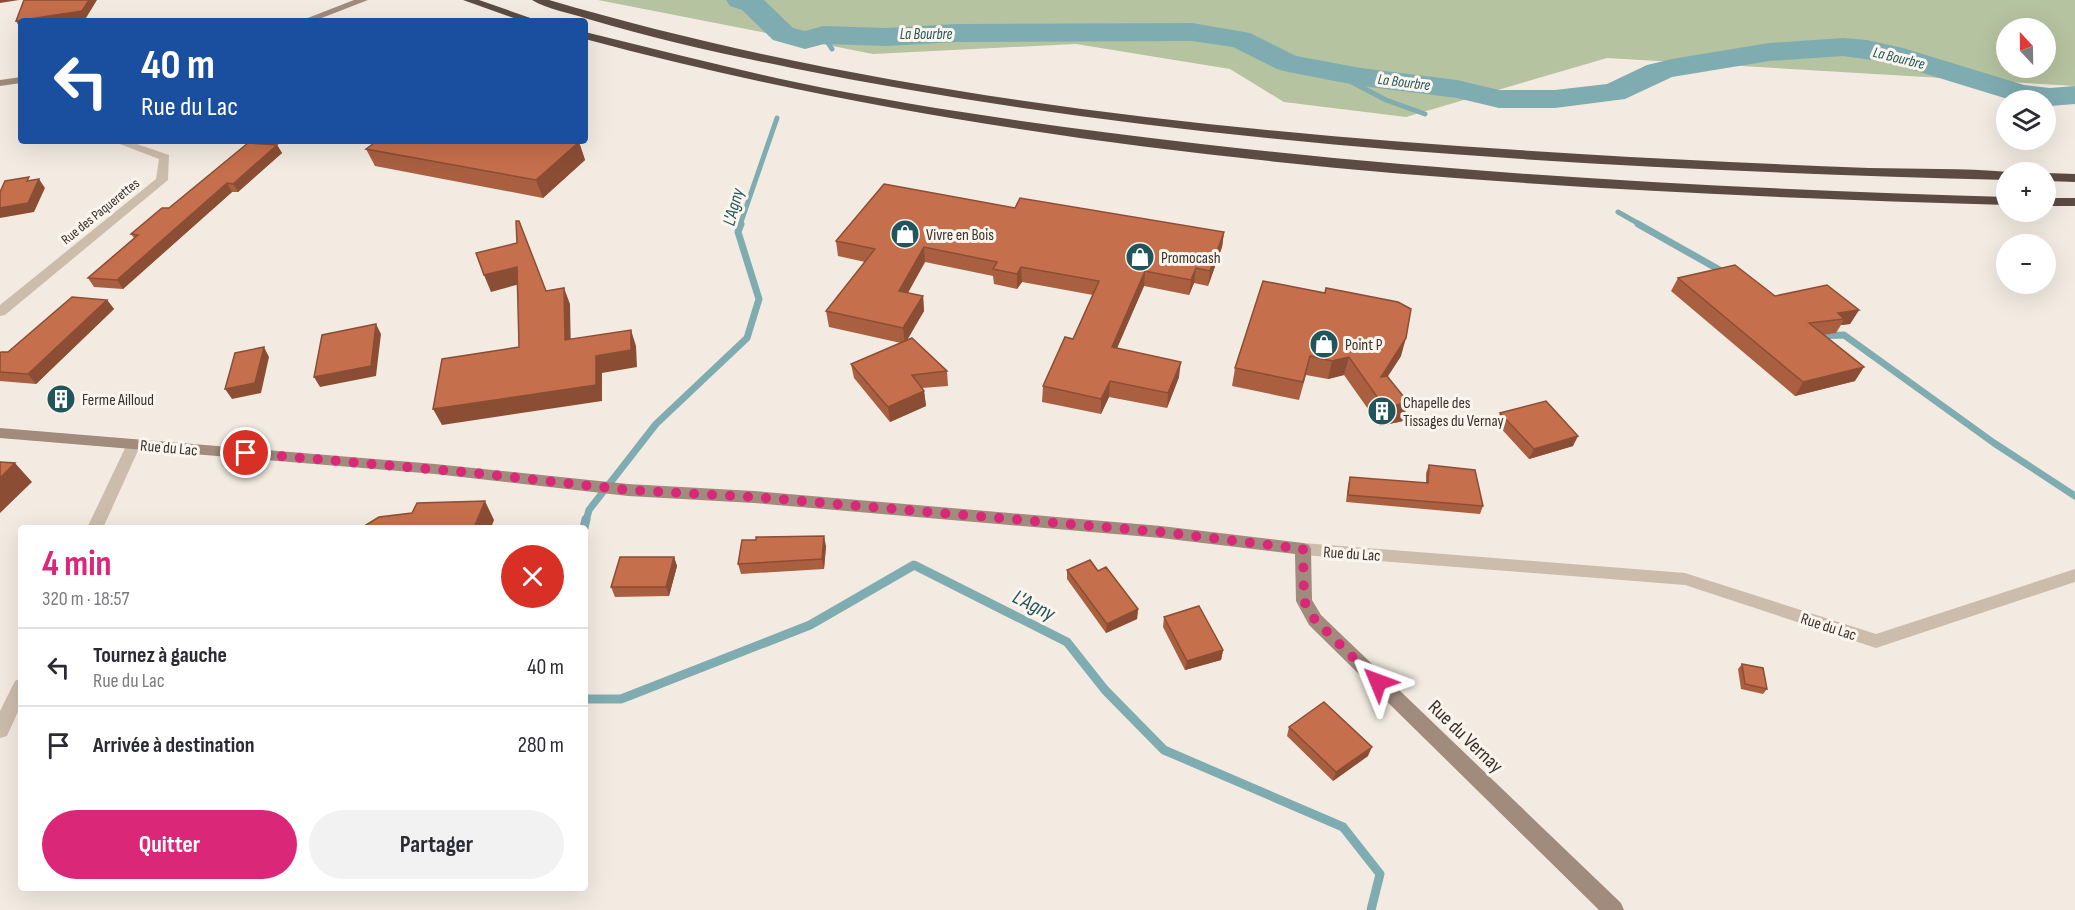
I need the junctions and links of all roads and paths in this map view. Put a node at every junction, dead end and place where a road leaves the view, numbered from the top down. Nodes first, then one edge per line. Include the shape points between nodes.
1 (363, 0) edge
2 (468, 0) edge
3 (537, 0) edge
4 (313, 18) edge
5 (524, 18) edge
6 (588, 36) edge
7 (18, 80) edge
8 (0, 83) edge
9 (125, 144) edge
10 (1996, 176) edge
11 (2056, 177) edge
12 (2075, 178) edge
13 (1996, 201) edge
14 (2056, 201) edge
15 (2075, 202) edge
16 (0, 312) edge
17 (0, 433) edge
18 (134, 444) junction
19 (96, 525) edge
20 (1303, 549) junction
21 (2075, 575) edge
22 (18, 692) edge
23 (0, 730) edge
24 (1614, 910) edge

1 - 4 street
2 - 5 highway
3 - 10 highway via 774,60 929,89 1092,113 1386,145 1555,158
6 - 13 highway via 746,75 906,106 1242,153 1586,182
7 - 8 street
9 - 16 street, Rue des Paquerettes via 165,158 162,180
11 - 12 highway
14 - 15 highway
17 - 18 street, Rue du Lac
18 - 19 street
18 - 20 street, Rue du Lac via 435,469 628,490 1161,532
20 - 21 street, Rue du Lac via 1685,579 1876,641
20 - 24 street, Rue du Vernay via 1304,601 1315,620
22 - 23 street

